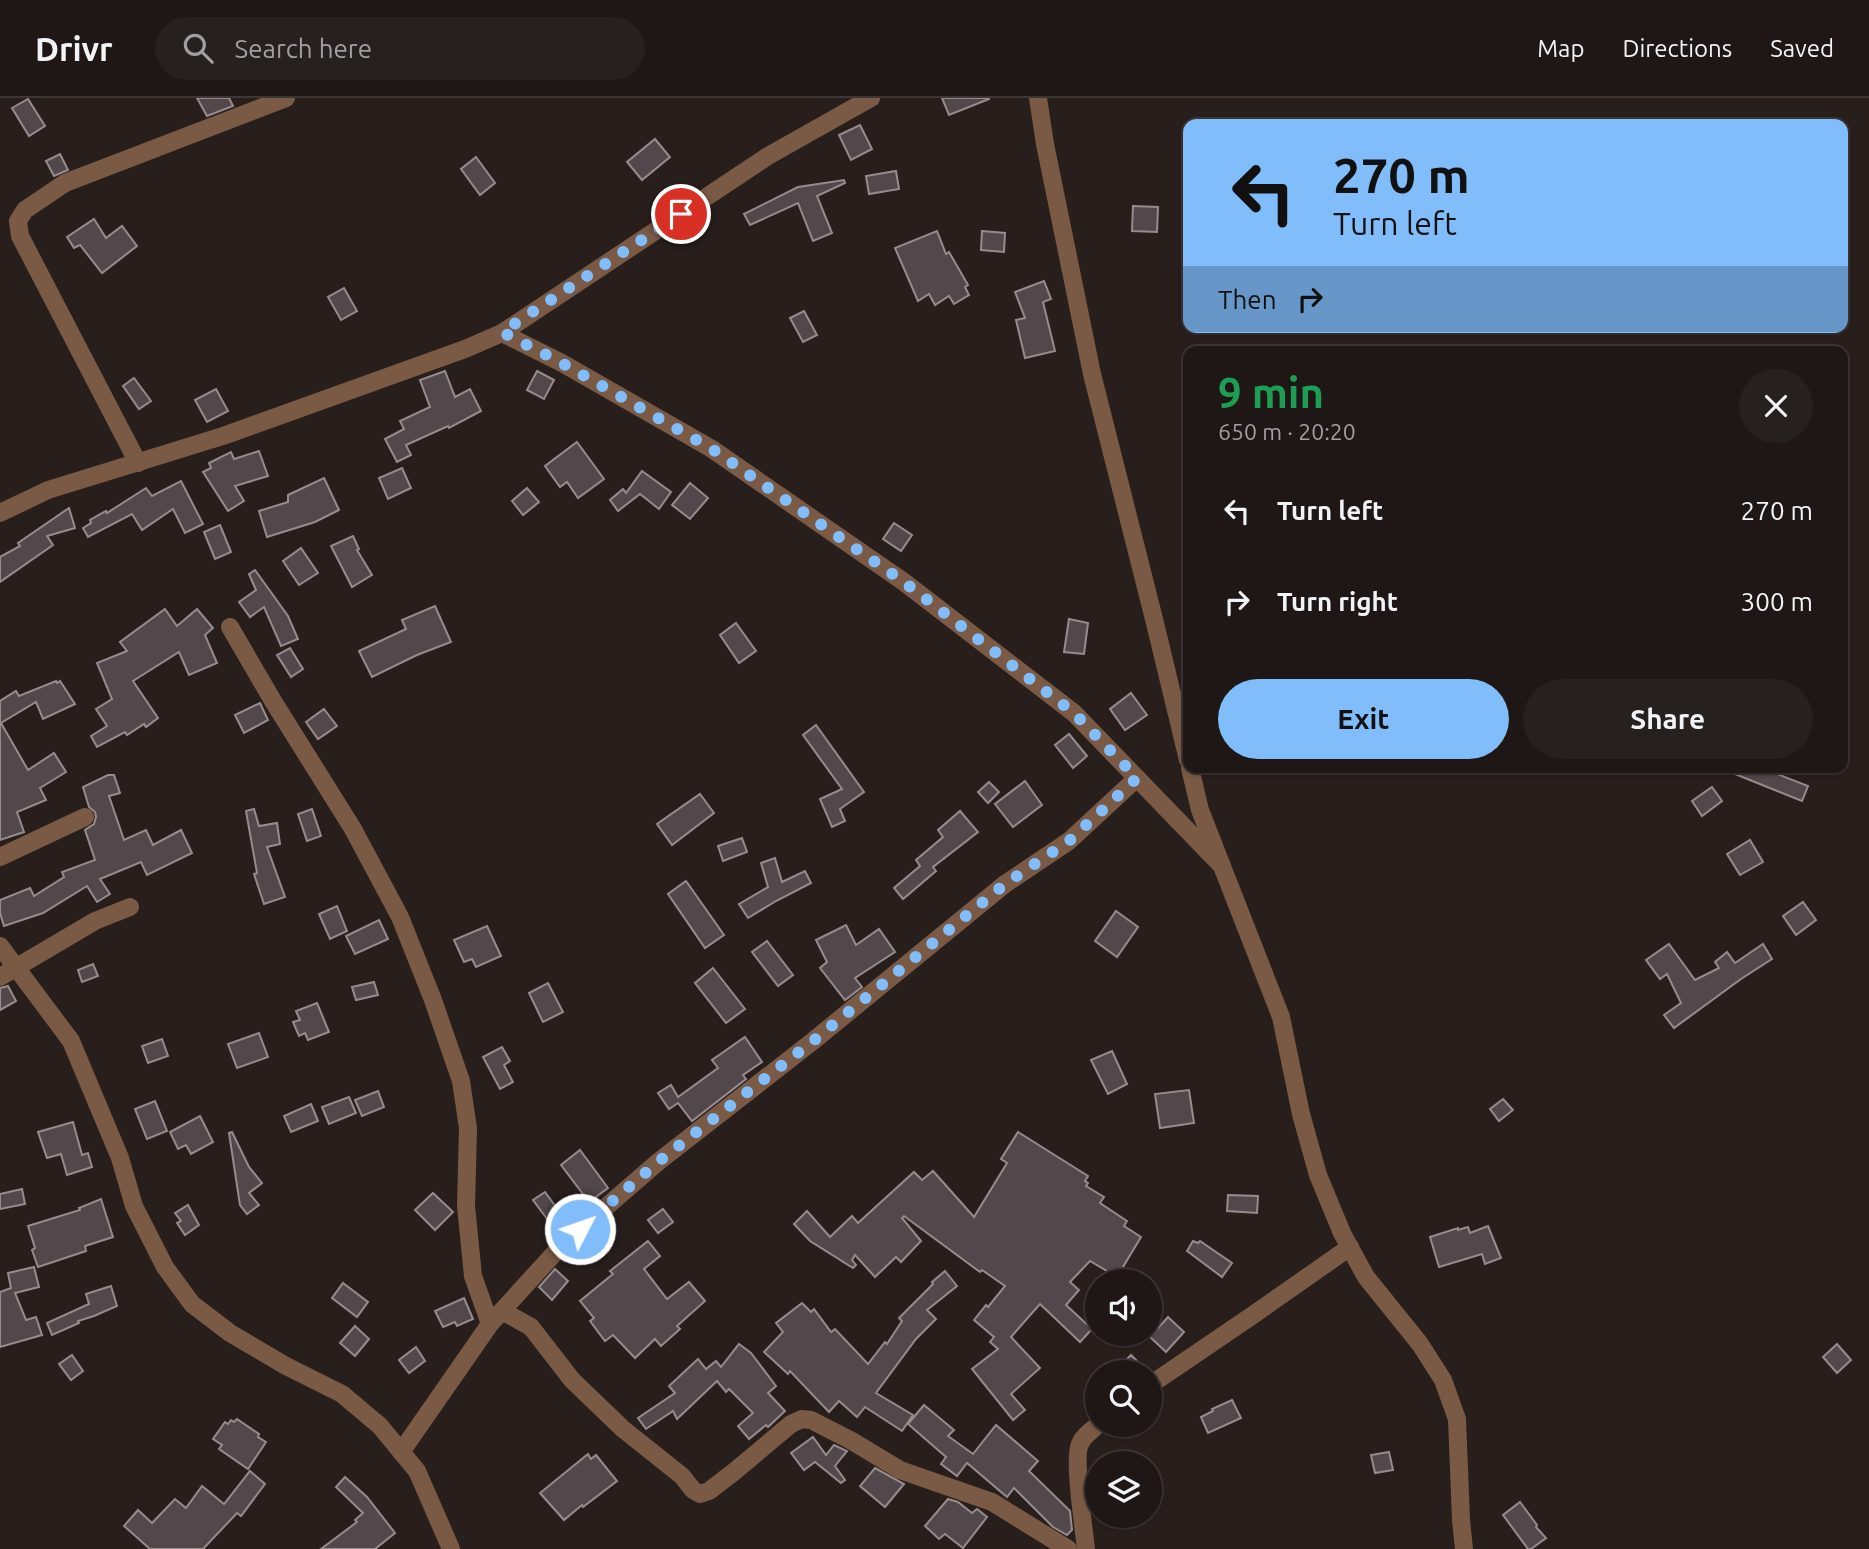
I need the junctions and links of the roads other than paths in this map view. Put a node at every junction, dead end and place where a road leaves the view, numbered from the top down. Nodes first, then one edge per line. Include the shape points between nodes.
1 (286, 98) edge
2 (871, 98) edge
3 (1038, 98) edge
4 (502, 332) junction
5 (138, 463) junction
6 (0, 513) edge
7 (230, 627) dead end
8 (1183, 739) edge
9 (1191, 773) edge
10 (1137, 778) junction
11 (85, 817) dead end
12 (0, 857) edge
13 (1220, 864) junction
14 (130, 907) dead end
15 (0, 946) edge
16 (8, 973) edge
17 (1350, 1247) junction
18 (496, 1317) junction
19 (1162, 1377) edge
20 (1085, 1437) edge
21 (401, 1452) junction
22 (451, 1549) edge
23 (1068, 1549) edge
24 (1086, 1549) edge
25 (1464, 1549) edge

1 - 5 street via 65,183 18,221 20,236
2 - 4 street via 768,156
3 - 8 street via 1092,374
4 - 5 street via 350,392
4 - 10 street via 712,449 904,582 1074,713
5 - 6 street via 48,490
7 - 18 street via 354,829 401,917 433,1000 461,1081 468,1128 466,1206 473,1276
9 - 13 street
10 - 13 street
10 - 18 street via 1069,841 1005,884 658,1162 561,1246
11 - 12 street
13 - 17 street via 1280,1017 1318,1175
14 - 16 street via 95,920
15 - 16 street
16 - 21 street via 71,1041 120,1158 134,1206 165,1267 192,1304 230,1333 342,1394 380,1426
17 - 19 street
17 - 25 street via 1366,1277 1443,1380 1457,1419
18 - 21 street
18 - 23 street via 531,1327 572,1380 700,1494 791,1424 811,1420 900,1470 992,1502
20 - 24 street via 1078,1462
21 - 22 street via 417,1471

